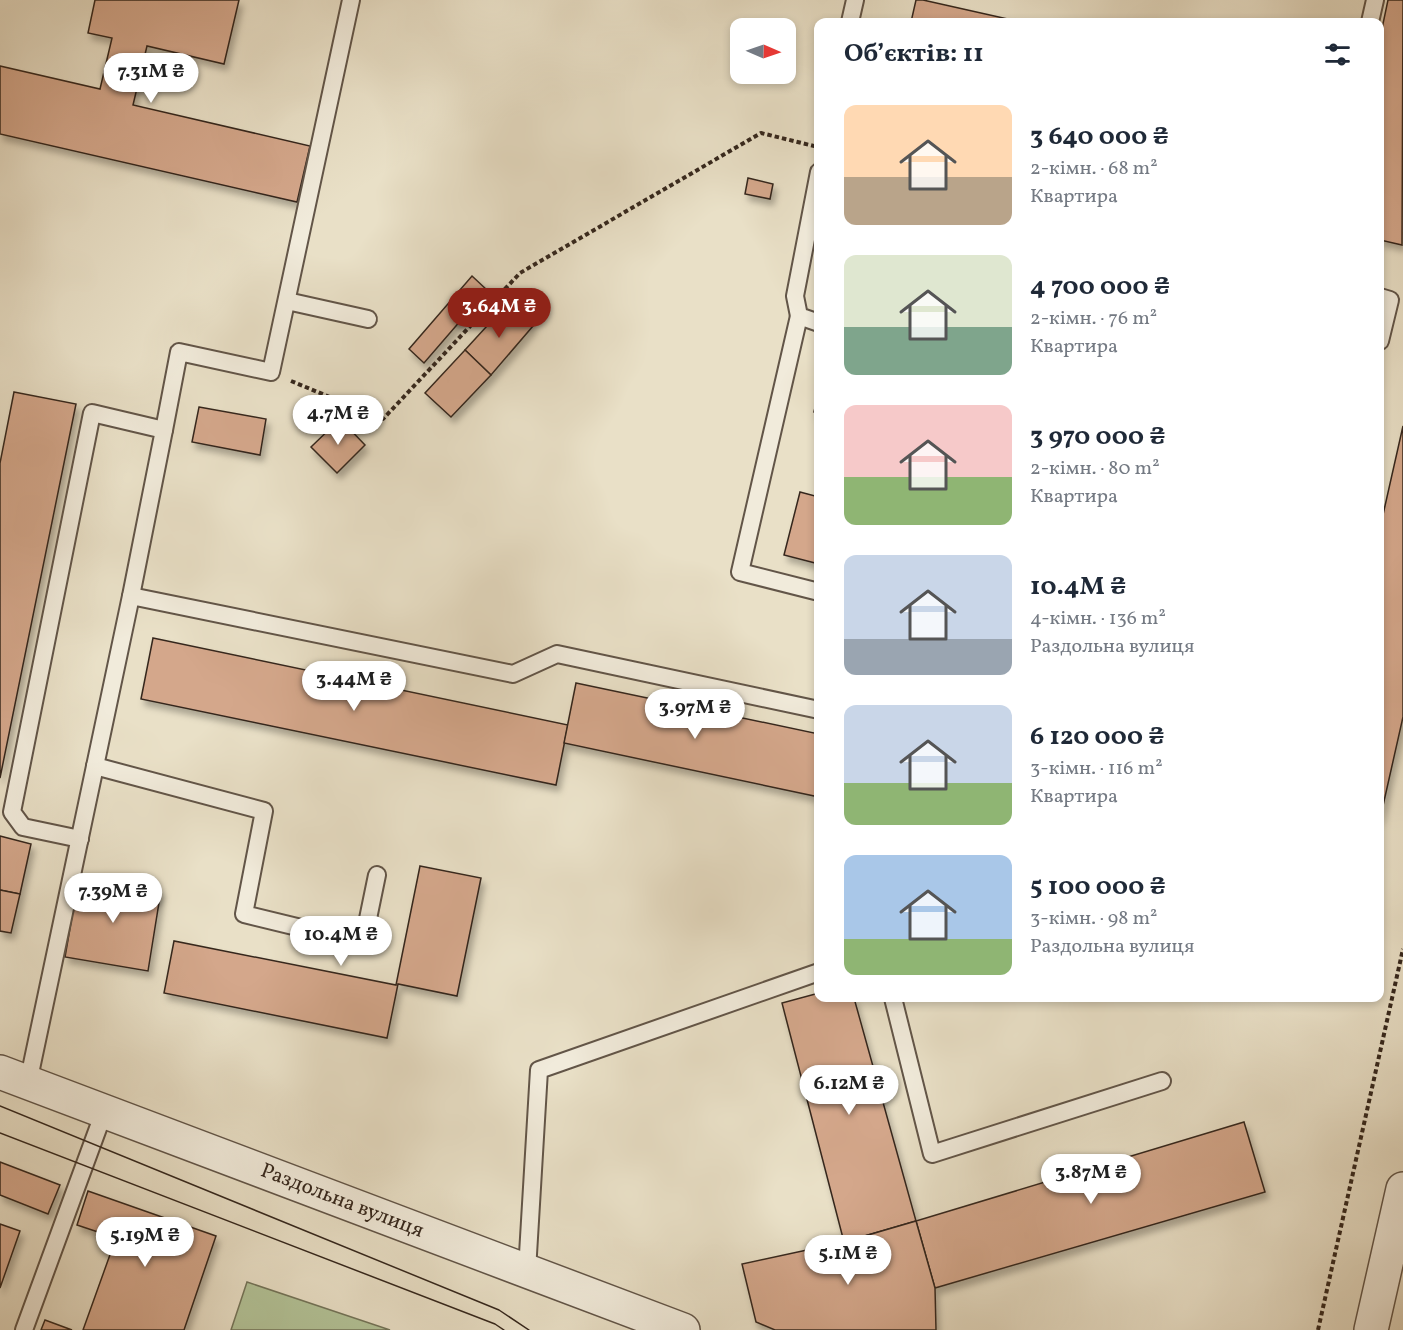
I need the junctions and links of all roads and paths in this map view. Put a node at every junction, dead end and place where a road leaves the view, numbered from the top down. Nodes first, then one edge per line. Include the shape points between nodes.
1 (351, 0) edge
2 (855, 0) edge
3 (1375, 0) edge
4 (851, 18) edge
5 (1371, 18) edge
6 (814, 147) edge
7 (814, 198) edge
8 (1384, 298) edge
9 (287, 301) junction
10 (799, 316) junction
11 (368, 319) dead end
12 (814, 321) edge
13 (1384, 325) edge
14 (271, 372) junction
15 (164, 430) junction
16 (814, 591) edge
17 (131, 596) junction
18 (814, 709) edge
19 (95, 766) junction
20 (80, 839) junction
21 (377, 875) dead end
22 (1403, 949) edge
23 (814, 974) edge
24 (894, 1002) edge
25 (14, 1078) edge
26 (1162, 1081) dead end
27 (105, 1112) junction
28 (1403, 1189) edge
29 (527, 1271) junction
30 (24, 1330) edge
31 (683, 1330) edge
32 (1318, 1330) edge
33 (1371, 1330) edge

1 - 9 lane
2 - 4 lane
3 - 5 lane
6 - 14 path via 761,133 520,273 383,419
7 - 10 lane via 795,296
8 - 13 lane via 1390,300
9 - 11 lane
9 - 14 lane
10 - 12 lane
10 - 16 lane via 740,572
14 - 15 lane via 179,352
15 - 17 lane
15 - 20 lane via 92,412 12,812 23,827
17 - 18 lane via 513,674 557,654
17 - 19 lane
19 - 20 lane
19 - 21 lane via 264,811 244,914 363,943
20 - 25 lane
22 - 32 path
23 - 29 lane via 539,1070
24 - 26 lane via 932,1155
25 - 27 street, Раздольна вулиця
27 - 29 street, Раздольна вулиця
27 - 30 lane
28 - 33 street
29 - 31 street, Раздольна вулиця

